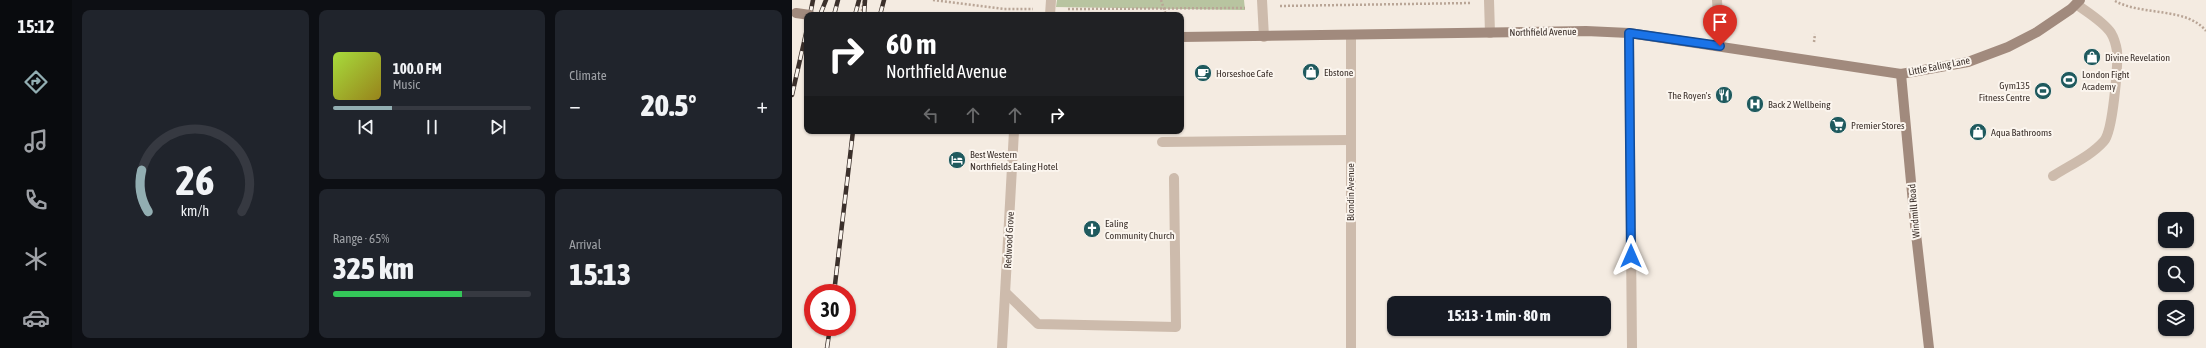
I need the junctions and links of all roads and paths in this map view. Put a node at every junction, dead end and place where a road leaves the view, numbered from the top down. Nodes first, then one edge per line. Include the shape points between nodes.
1 (864, 0) edge
2 (933, 0) edge
3 (1161, 0) edge
4 (1718, 0) edge
5 (1489, 1) edge
6 (2116, 1) dead end
7 (2078, 2) edge
8 (1262, 4) edge
9 (1050, 8) edge
10 (1165, 10) junction
11 (794, 12) edge
12 (862, 12) edge
13 (804, 14) edge
14 (2206, 31) edge
15 (1490, 33) junction
16 (1629, 33) junction
17 (1351, 35) junction
18 (1184, 37) edge
19 (1264, 37) junction
20 (1720, 46) junction
21 (1901, 74) junction
22 (1014, 134) edge
23 (1350, 140) junction
24 (1162, 142) dead end
25 (2053, 176) dead end
26 (1174, 178) dead end
27 (1006, 293) junction
28 (1002, 348) edge
29 (1351, 348) edge
30 (1632, 348) edge
31 (1929, 348) edge

1 - 12 path
2 - 9 path via 1004,9
3 - 10 path
4 - 20 street
5 - 8 path
5 - 15 street
6 - 14 path via 2128,8 2185,16 2200,23
7 - 21 main road, Little Ealing Lane via 2038,32 2008,47 1968,62
7 - 25 street via 2108,29 2112,36 2117,49 2116,78 2105,140
8 - 10 path
8 - 19 street
9 - 10 path
11 - 13 main road, bridge
15 - 16 main road, Northfield Avenue
15 - 17 main road, Northfield Avenue
16 - 20 main road, Northfield Avenue
16 - 30 street
17 - 19 main road, Northfield Avenue
17 - 23 street, Blondin Avenue
18 - 19 main road, Northfield Avenue
20 - 21 main road, Northfield Avenue
21 - 31 main road, Windmill Road
22 - 27 street, Redwood Grove
23 - 24 street
23 - 29 street, Blondin Avenue
26 - 27 street via 1176,327 1038,324
27 - 28 street, Redwood Grove

